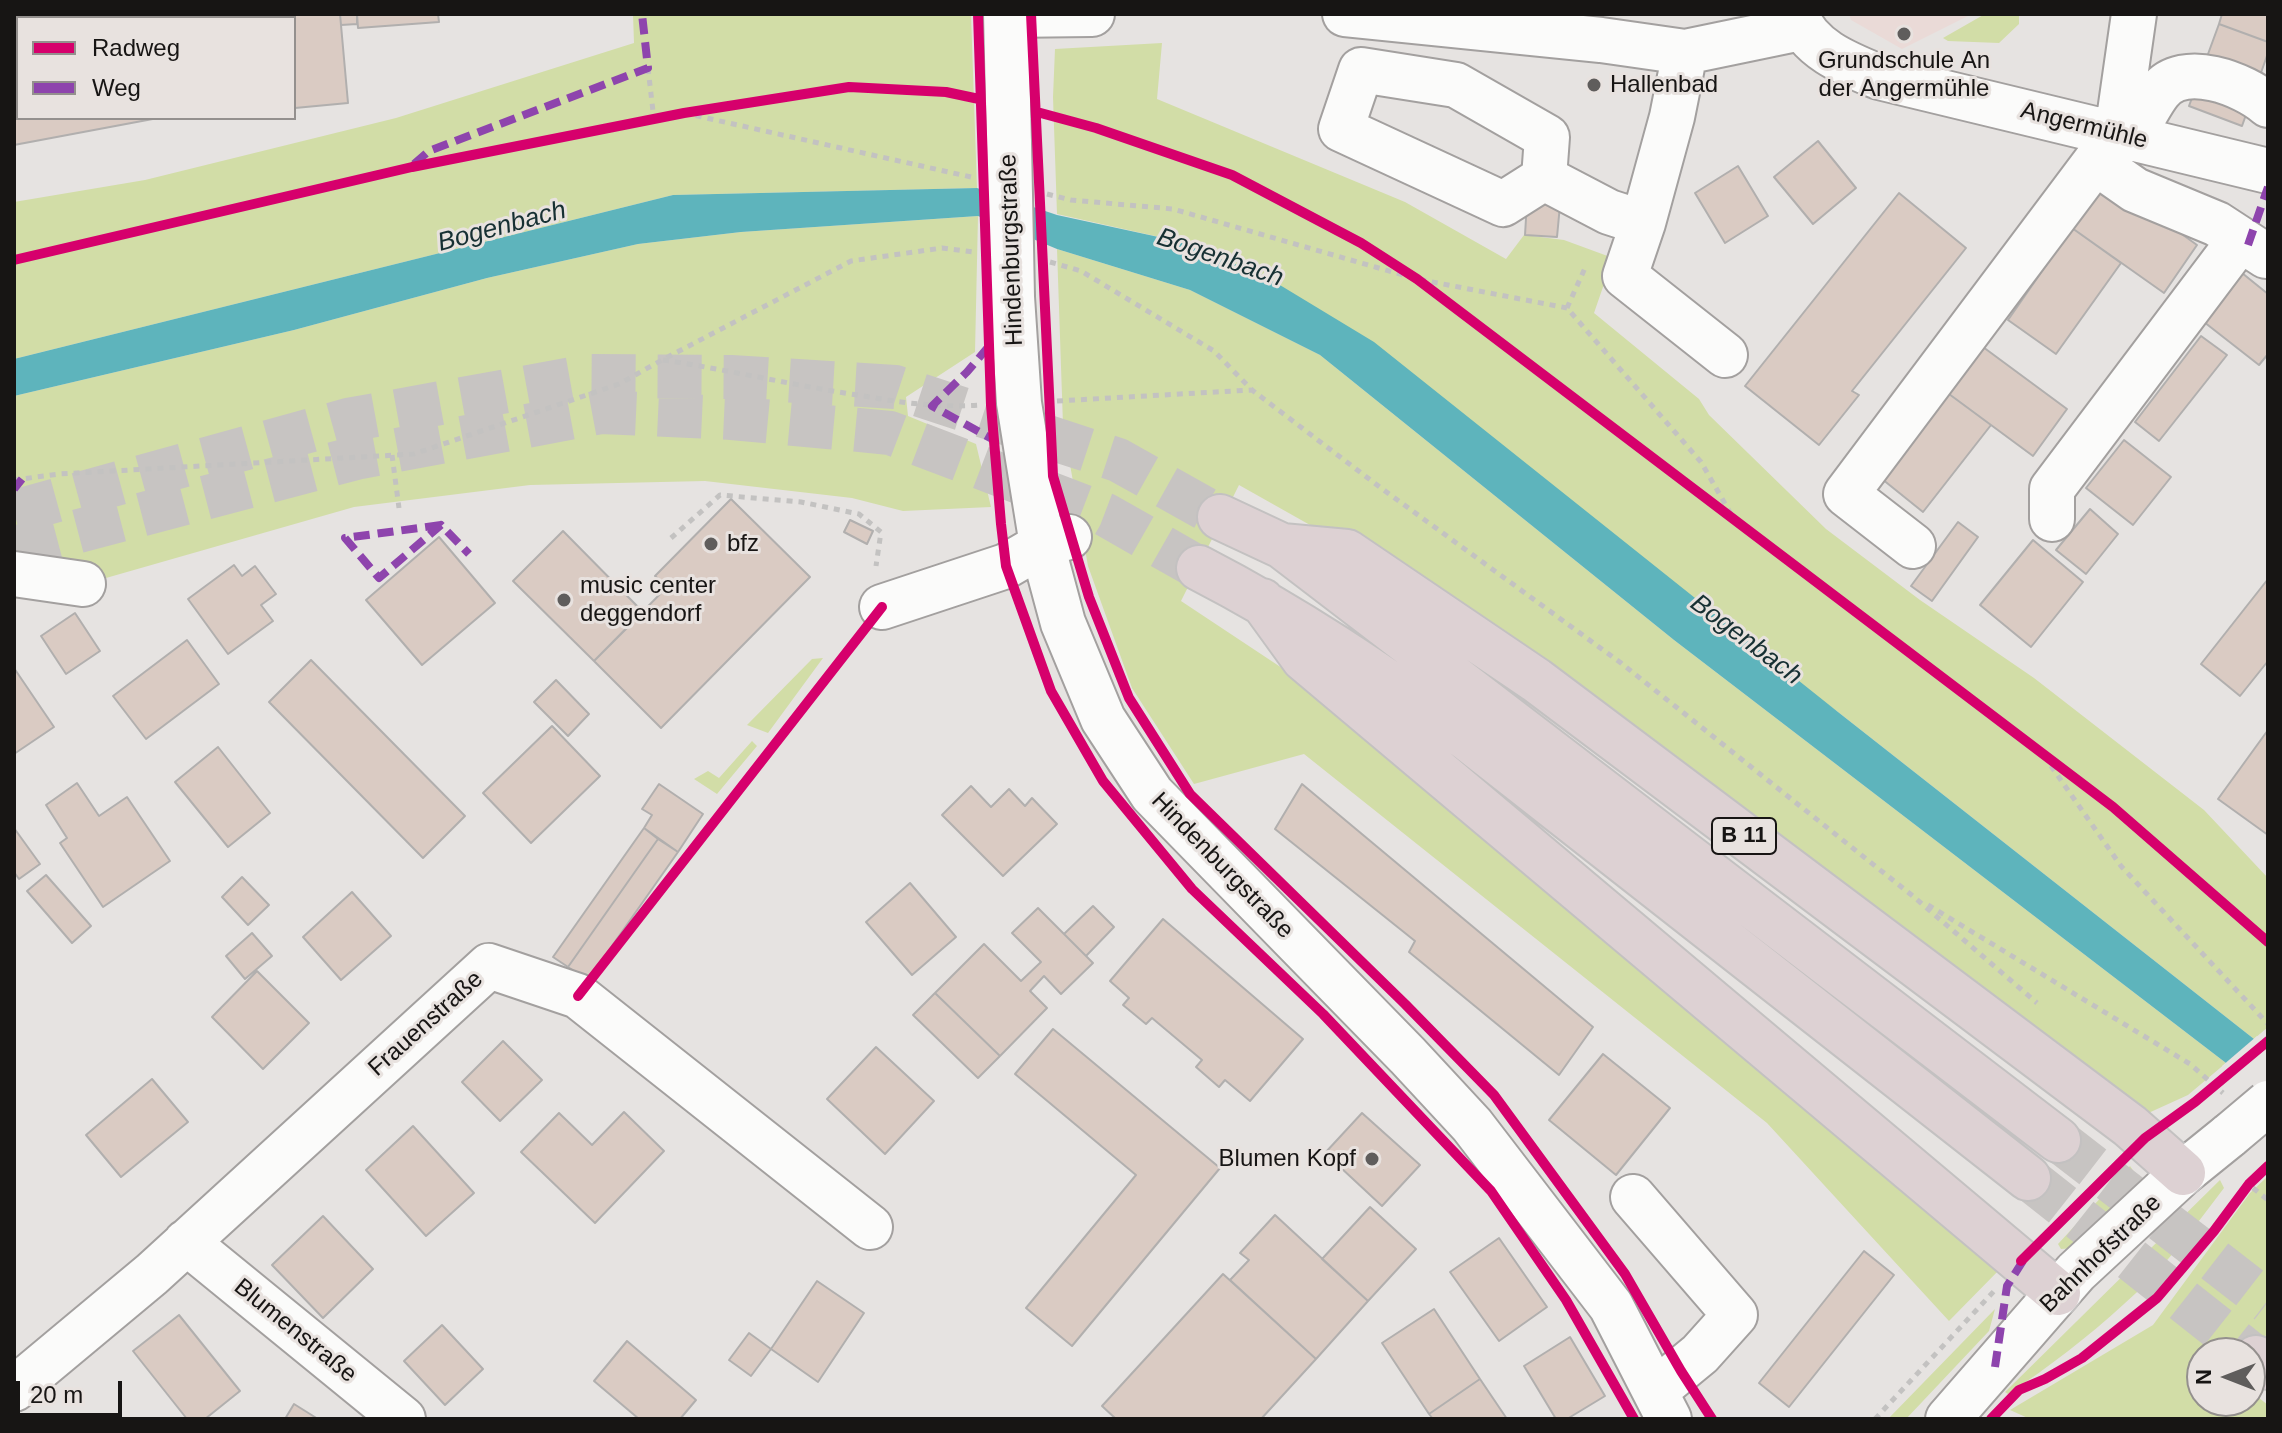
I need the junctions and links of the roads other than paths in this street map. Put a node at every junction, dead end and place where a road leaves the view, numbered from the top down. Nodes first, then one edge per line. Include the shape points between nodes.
1 (1006, 14) edge
2 (1092, 14) edge
3 (1345, 14) edge
4 (2134, 14) edge
5 (1798, 21) edge
6 (1685, 52) junction
7 (2268, 105) edge
8 (2115, 144) junction
9 (2267, 159) edge
10 (1544, 178) dead end
11 (1643, 223) junction
12 (2248, 244) edge
13 (1725, 355) dead end
14 (1220, 517) tunnel mouth
15 (2052, 519) dead end
16 (1056, 541) junction
17 (1282, 546) junction
18 (1913, 546) dead end
19 (1199, 568) tunnel mouth
20 (14, 574) edge
21 (83, 584) dead end
22 (879, 586) road end
23 (1262, 601) junction
24 (2268, 1103) edge
25 (2058, 1140) tunnel mouth
26 (2183, 1173) junction
27 (2028, 1178) tunnel mouth
28 (1633, 1197) dead end
29 (870, 1227) dead end
30 (186, 1242) junction
31 (2058, 1293) junction
32 (14, 1389) edge
33 (1662, 1405) edge
34 (403, 1419) edge
35 (1948, 1419) edge

1 - 2 street
1 - 16 street, Hindenburgstraße, bridge via 1019,403
3 - 6 street, Angermühle
4 - 8 street
5 - 6 street, Angermühle
5 - 8 street, Angermühle via 1837,60 1879,77
6 - 11 street
7 - 8 street via 2254,93 2200,75 2175,80 2160,90
8 - 9 street, Angermühle
8 - 12 street via 2135,190
8 - 18 street via 1846,494
10 - 11 street via 1609,212
11 - 13 street via 1625,276
12 - 15 street via 2233,249 2052,489
14 - 17 highway, B 11
16 - 22 street via 1006,566
16 - 33 street, Hindenburgstraße via 1063,623 1103,719 1152,794 1472,1125 1611,1306
17 - 25 highway, B 11
17 - 26 highway, B 11 via 1347,552 1536,680 2130,1126
19 - 23 highway
20 - 21 street
23 - 27 highway via 1375,671 1468,739
23 - 31 highway via 1304,659
24 - 26 street, Bahnhofstraße, bridge
26 - 31 street, Bahnhofstraße
28 - 33 street via 1749,1326 1700,1354
29 - 30 street, Frauenstraße via 578,996 489,966
30 - 32 street, Frauenstraße
30 - 34 street, Blumenstraße
31 - 35 street, Bahnhofstraße

